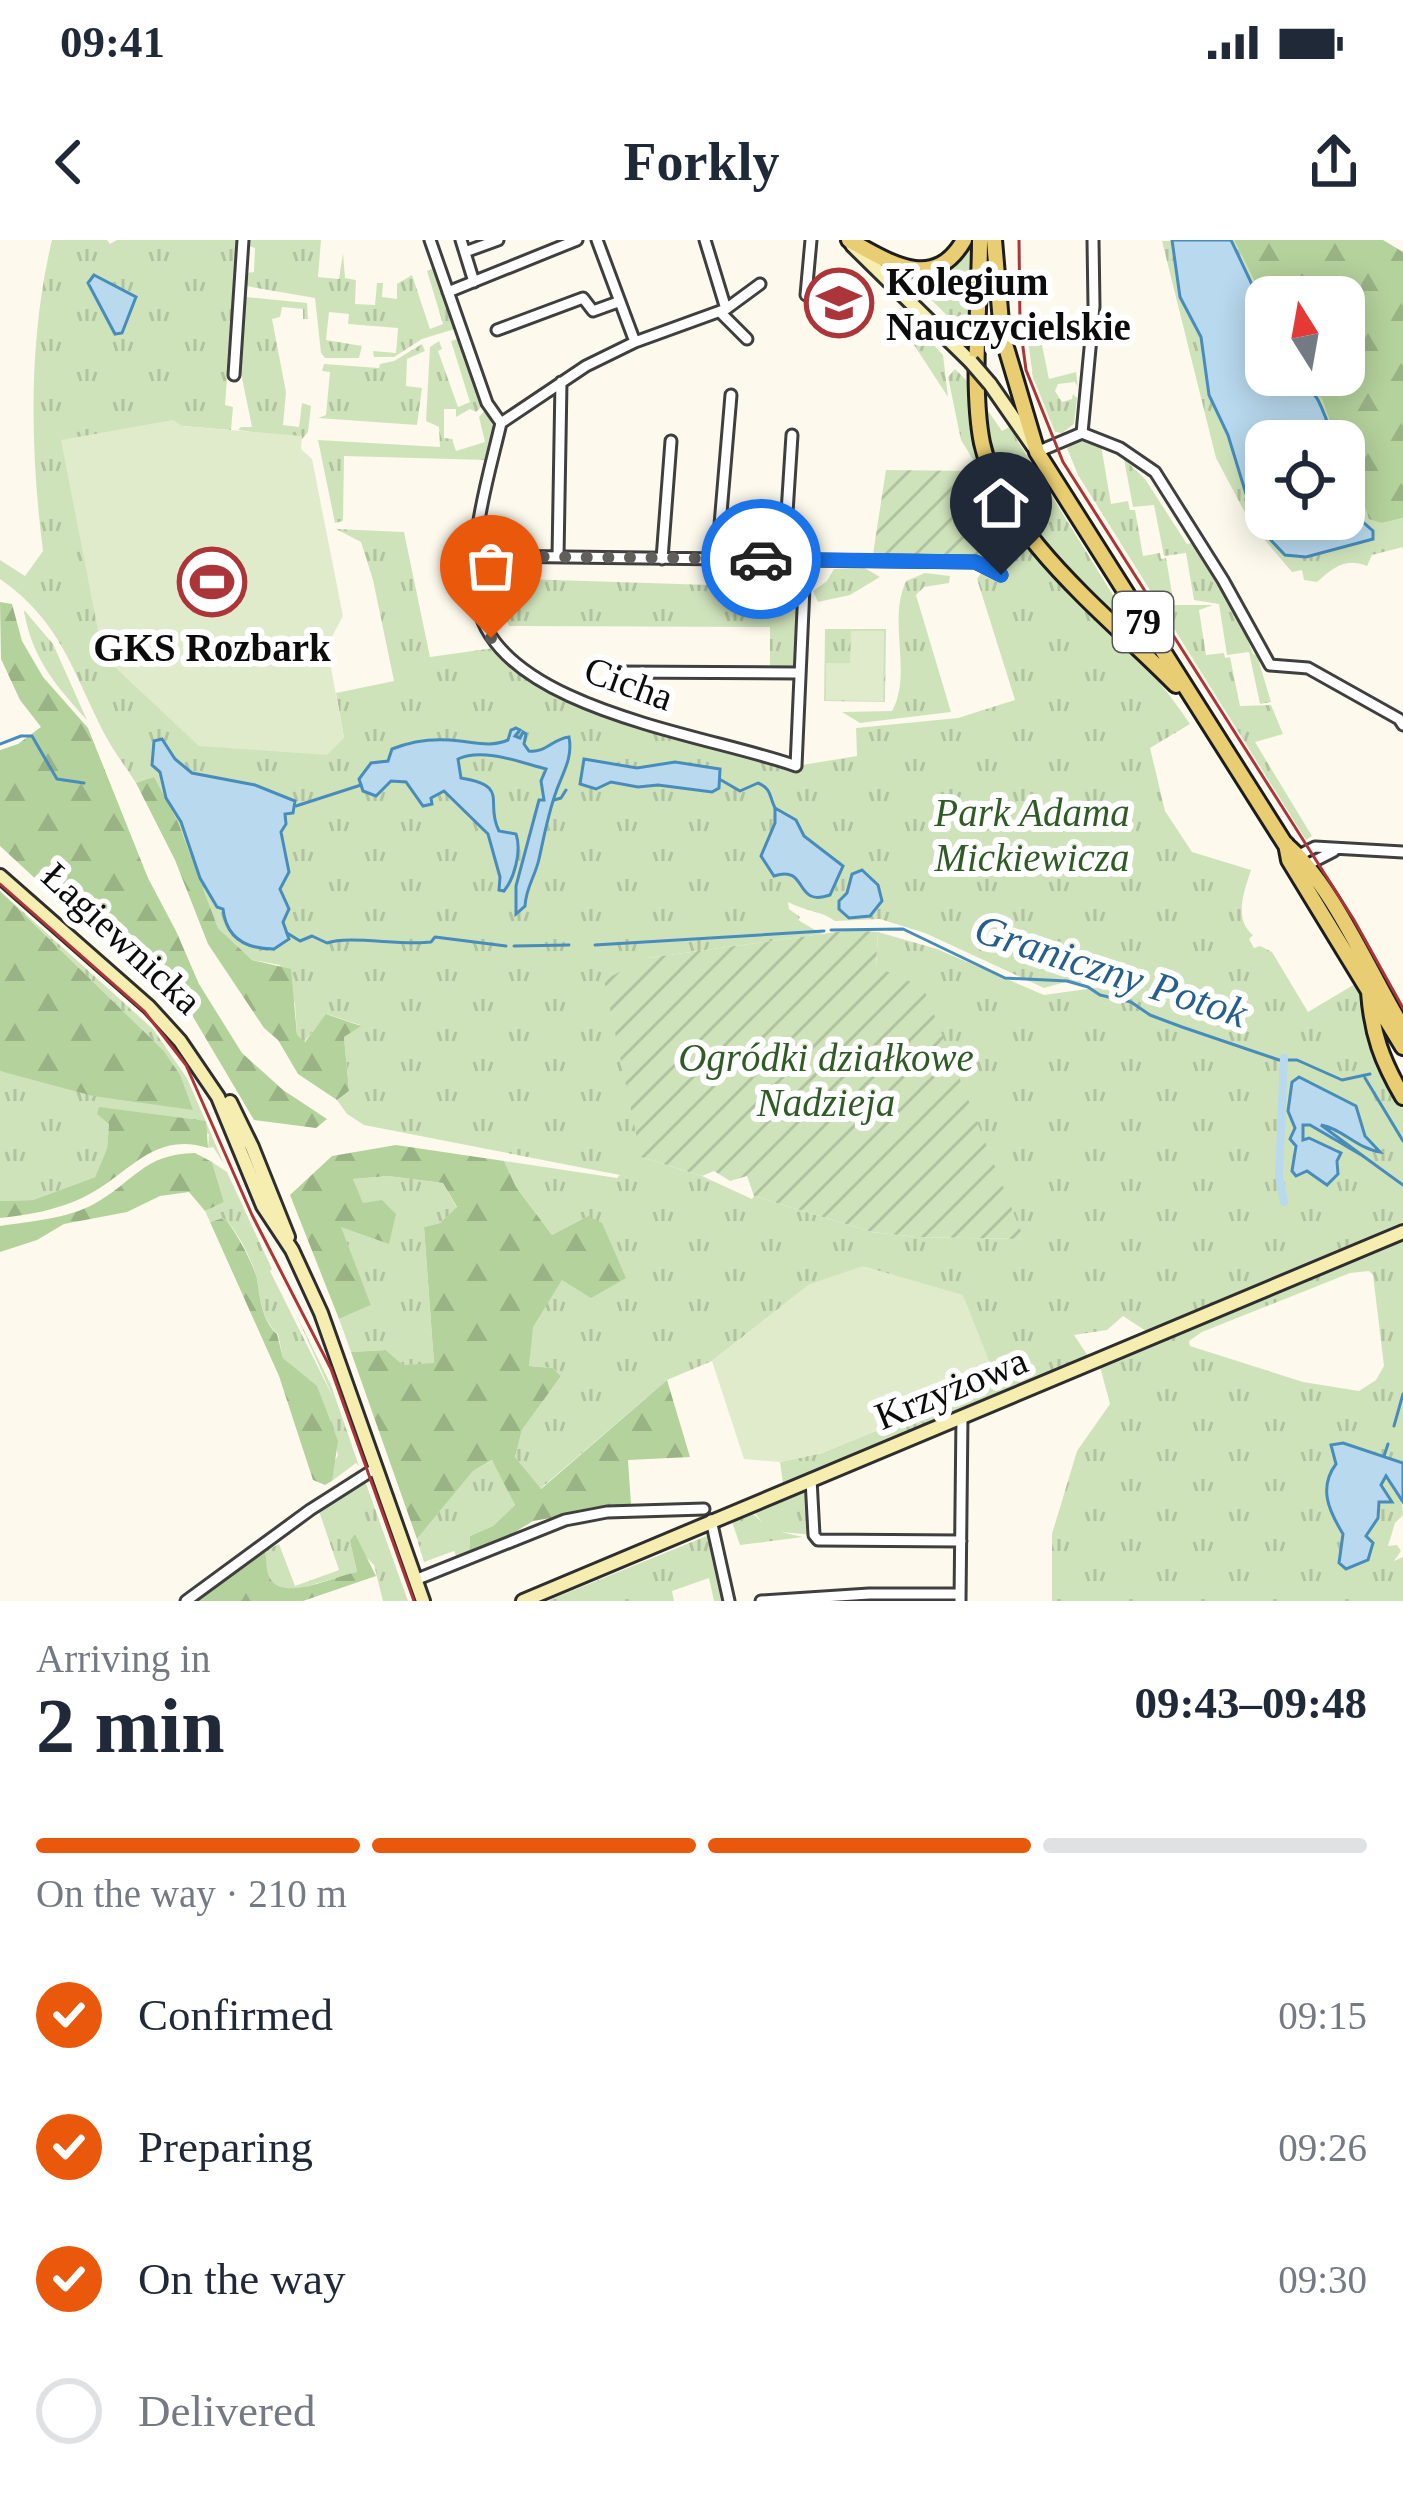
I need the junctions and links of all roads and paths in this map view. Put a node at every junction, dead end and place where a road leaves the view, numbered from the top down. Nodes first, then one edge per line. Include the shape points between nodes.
1 (243, 240) edge
2 (430, 240) edge
3 (461, 240) edge
4 (498, 240) edge
5 (596, 240) edge
6 (705, 240) edge
7 (811, 240) edge
8 (848, 240) edge
9 (964, 240) edge
10 (980, 240) edge
11 (994, 240) edge
12 (1093, 240) edge
13 (570, 241) edge
14 (466, 252) junction
15 (474, 282) junction
16 (760, 284) dead end
17 (448, 292) junction
18 (806, 295) dead end
19 (618, 302) junction
20 (723, 310) junction
21 (496, 330) dead end
22 (747, 339) dead end
23 (635, 342) junction
24 (234, 375) dead end
25 (561, 381) junction
26 (731, 395) dead end
27 (502, 423) junction
28 (1082, 433) junction
29 (792, 435) dead end
30 (670, 441) dead end
31 (1036, 452) junction
32 (477, 556) junction
33 (558, 557) junction
34 (662, 559) junction
35 (784, 559) junction
36 (717, 560) junction
37 (1001, 575) dead end
38 (614, 672) dead end
39 (798, 673) junction
40 (1196, 706) junction
41 (1403, 725) edge
42 (1403, 852) edge
43 (1295, 859) junction
44 (0, 866) edge
45 (0, 876) edge
46 (1369, 986) junction
47 (1403, 1028) edge
48 (1403, 1047) edge
49 (1403, 1097) edge
50 (1403, 1232) edge
51 (292, 1250) junction
52 (962, 1416) junction
53 (376, 1468) junction
54 (811, 1479) junction
55 (707, 1515) junction
56 (962, 1540) junction
57 (415, 1580) junction
58 (960, 1598) edge
59 (186, 1601) edge
60 (423, 1601) edge
61 (523, 1601) edge
62 (729, 1601) edge
63 (761, 1601) edge

1 - 24 street
2 - 17 street
3 - 14 street
4 - 14 street
5 - 19 street
6 - 20 street
7 - 18 street
8 - 9 main road via 919,269 947,262
8 - 31 main road, 79, bridge via 971,362
10 - 40 main road via 979,406 987,460 1030,535
11 - 31 main road via 1002,334
12 - 28 street
13 - 15 street
14 - 15 street
15 - 17 street
16 - 20 street
17 - 27 street
19 - 21 street via 593,311 583,298
19 - 23 street
20 - 22 street
20 - 23 street
23 - 25 street
25 - 27 street
25 - 33 street
26 - 36 street
27 - 32 street, Cicha
28 - 31 street
28 - 41 street via 1155,472 1270,665 1308,668
29 - 35 street, Cicha
30 - 34 street
31 - 40 main road, 79
32 - 33 street
32 - 39 street, Cicha via 477,602 491,638 524,670 590,705 796,766
33 - 34 street
34 - 36 street
35 - 36 street
35 - 37 street via 976,562
35 - 39 street, Cicha via 804,587
38 - 39 street
40 - 43 main road, 79
42 - 43 street via 1315,848
43 - 46 main road, 79
43 - 47 main road, 79
44 - 51 main road, Łagiewnicka via 146,993 209,1068 252,1147
45 - 51 main road, Łagiewnicka via 180,1041 218,1097 267,1215
46 - 48 main road, 79
46 - 49 main road via 1378,1053
50 - 52 main road, Krzyżowa
51 - 53 main road, Łagiewnicka
52 - 54 main road, Krzyżowa
52 - 56 street
53 - 57 main road, Łagiewnicka
53 - 59 street
54 - 55 main road, Krzyżowa
54 - 56 street via 818,1540
55 - 57 street, Krzyżowa via 607,1512 565,1520
55 - 61 main road, Krzyżowa
55 - 62 street
56 - 58 street
57 - 60 main road, Łagiewnicka
58 - 63 street

